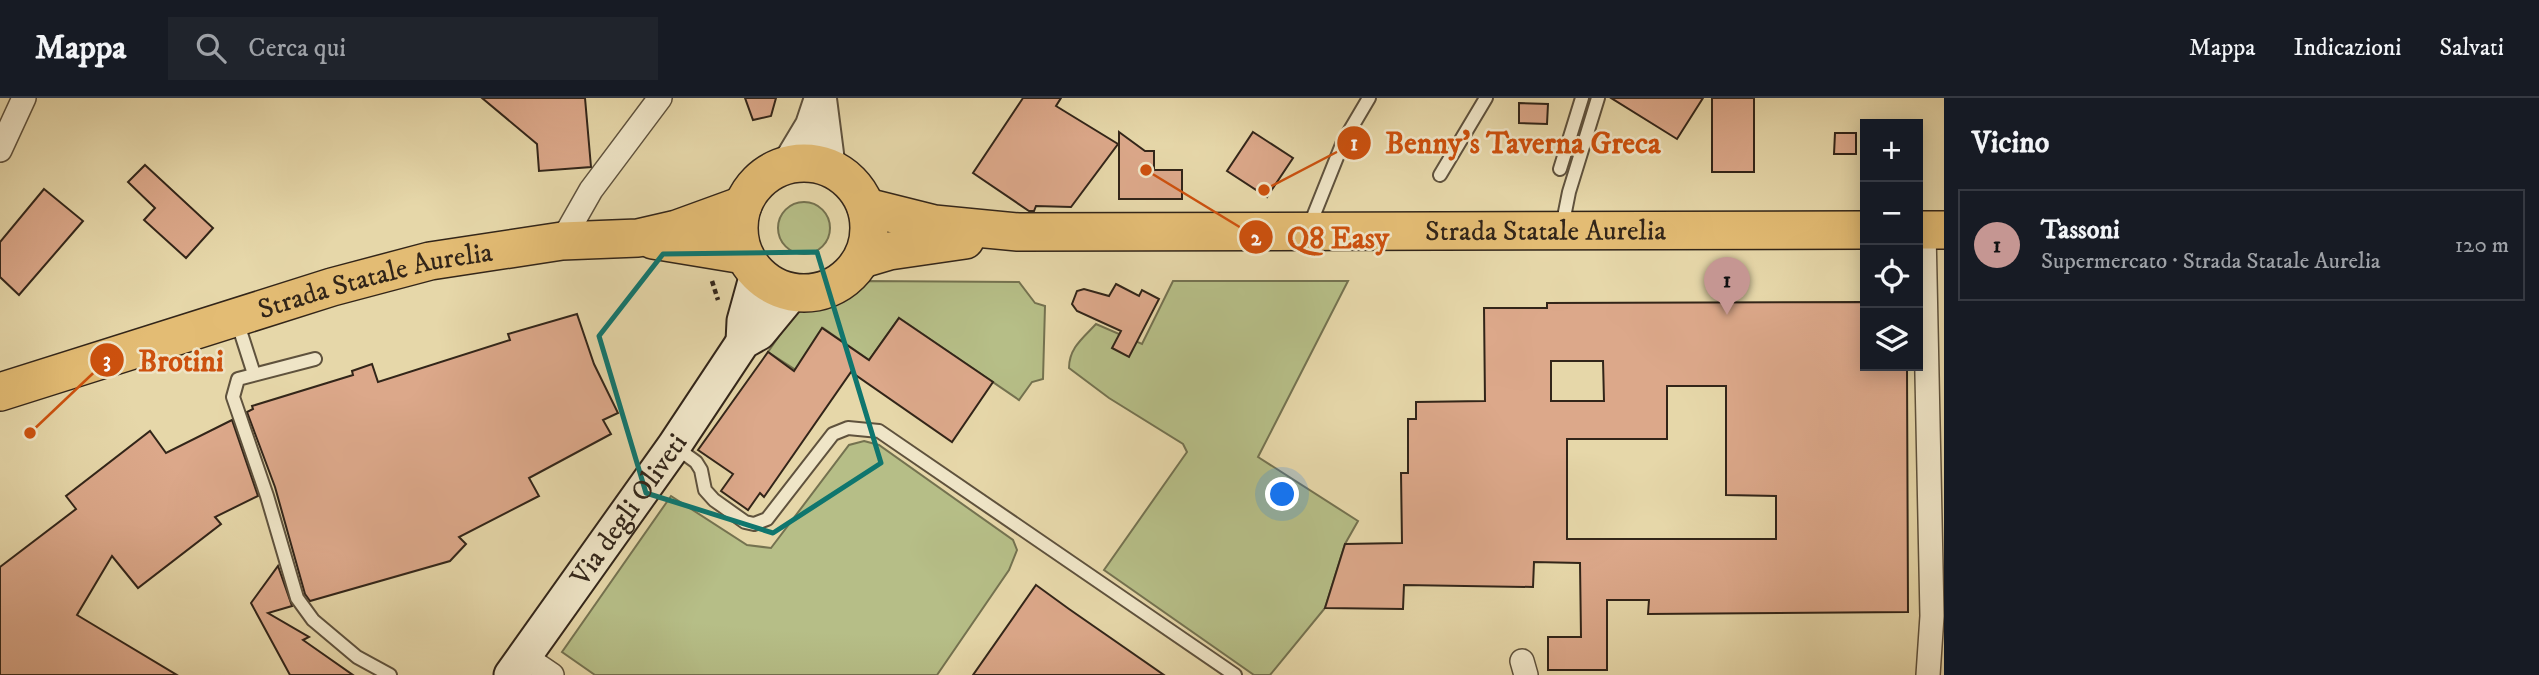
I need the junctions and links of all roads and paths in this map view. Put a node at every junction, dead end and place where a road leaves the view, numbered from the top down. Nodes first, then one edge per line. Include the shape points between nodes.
1 (24, 98) edge
2 (660, 98) edge
3 (821, 98) edge
4 (1369, 98) edge
5 (1486, 98) edge
6 (1581, 98) edge
7 (1598, 98) edge
8 (0, 150) edge
9 (786, 165) junction
10 (831, 169) junction
11 (1560, 169) dead end
12 (1440, 174) dead end
13 (743, 205) junction
14 (866, 207) junction
15 (1860, 230) edge
16 (1929, 230) edge
17 (1561, 231) junction
18 (1018, 232) junction
19 (1307, 232) junction
20 (638, 237) junction
21 (562, 241) junction
22 (862, 259) junction
23 (751, 265) junction
24 (710, 274) dead end
25 (792, 293) junction
26 (721, 308) dead end
27 (236, 317) junction
28 (743, 342) junction
29 (315, 359) dead end
30 (254, 374) junction
31 (0, 392) edge
32 (674, 446) junction
33 (517, 665) edge
34 (390, 675) edge
35 (552, 675) edge
36 (1235, 675) edge
37 (1928, 675) edge

1 - 8 street
2 - 21 street via 592,190
3 - 9 street
3 - 10 street
4 - 19 lane via 1343,142
5 - 12 lane
6 - 11 lane
7 - 17 lane
9 - 10 main road via 816,164
9 - 13 main road via 753,187
10 - 14 main road via 846,178
13 - 20 main road, Strada Statale Aurelia
13 - 23 main road via 739,239
14 - 18 main road, Strada Statale Aurelia via 934,223
14 - 22 main road via 870,225
15 - 17 main road, Strada Statale Aurelia
16 - 37 street via 1932,615
17 - 19 main road, Strada Statale Aurelia
18 - 19 main road, Strada Statale Aurelia
18 - 22 main road, Strada Statale Aurelia
20 - 21 main road, Strada Statale Aurelia
20 - 23 main road, Strada Statale Aurelia
21 - 27 main road, Strada Statale Aurelia via 430,261
22 - 25 main road via 833,287
23 - 25 main road, Strada Statale Aurelia via 773,286
23 - 28 main road, Via degli Oliveti
24 - 26 path
25 - 28 main road, Via degli Oliveti via 759,333
27 - 30 lane
27 - 31 main road, Strada Statale Aurelia
28 - 32 main road, Via degli Oliveti
29 - 30 lane
30 - 34 lane via 238,379 233,397 297,598 313,620 357,657
32 - 33 main road, Via degli Oliveti
32 - 36 lane via 696,462 714,500 754,524 767,519 833,434 863,427 879,431
33 - 35 street

